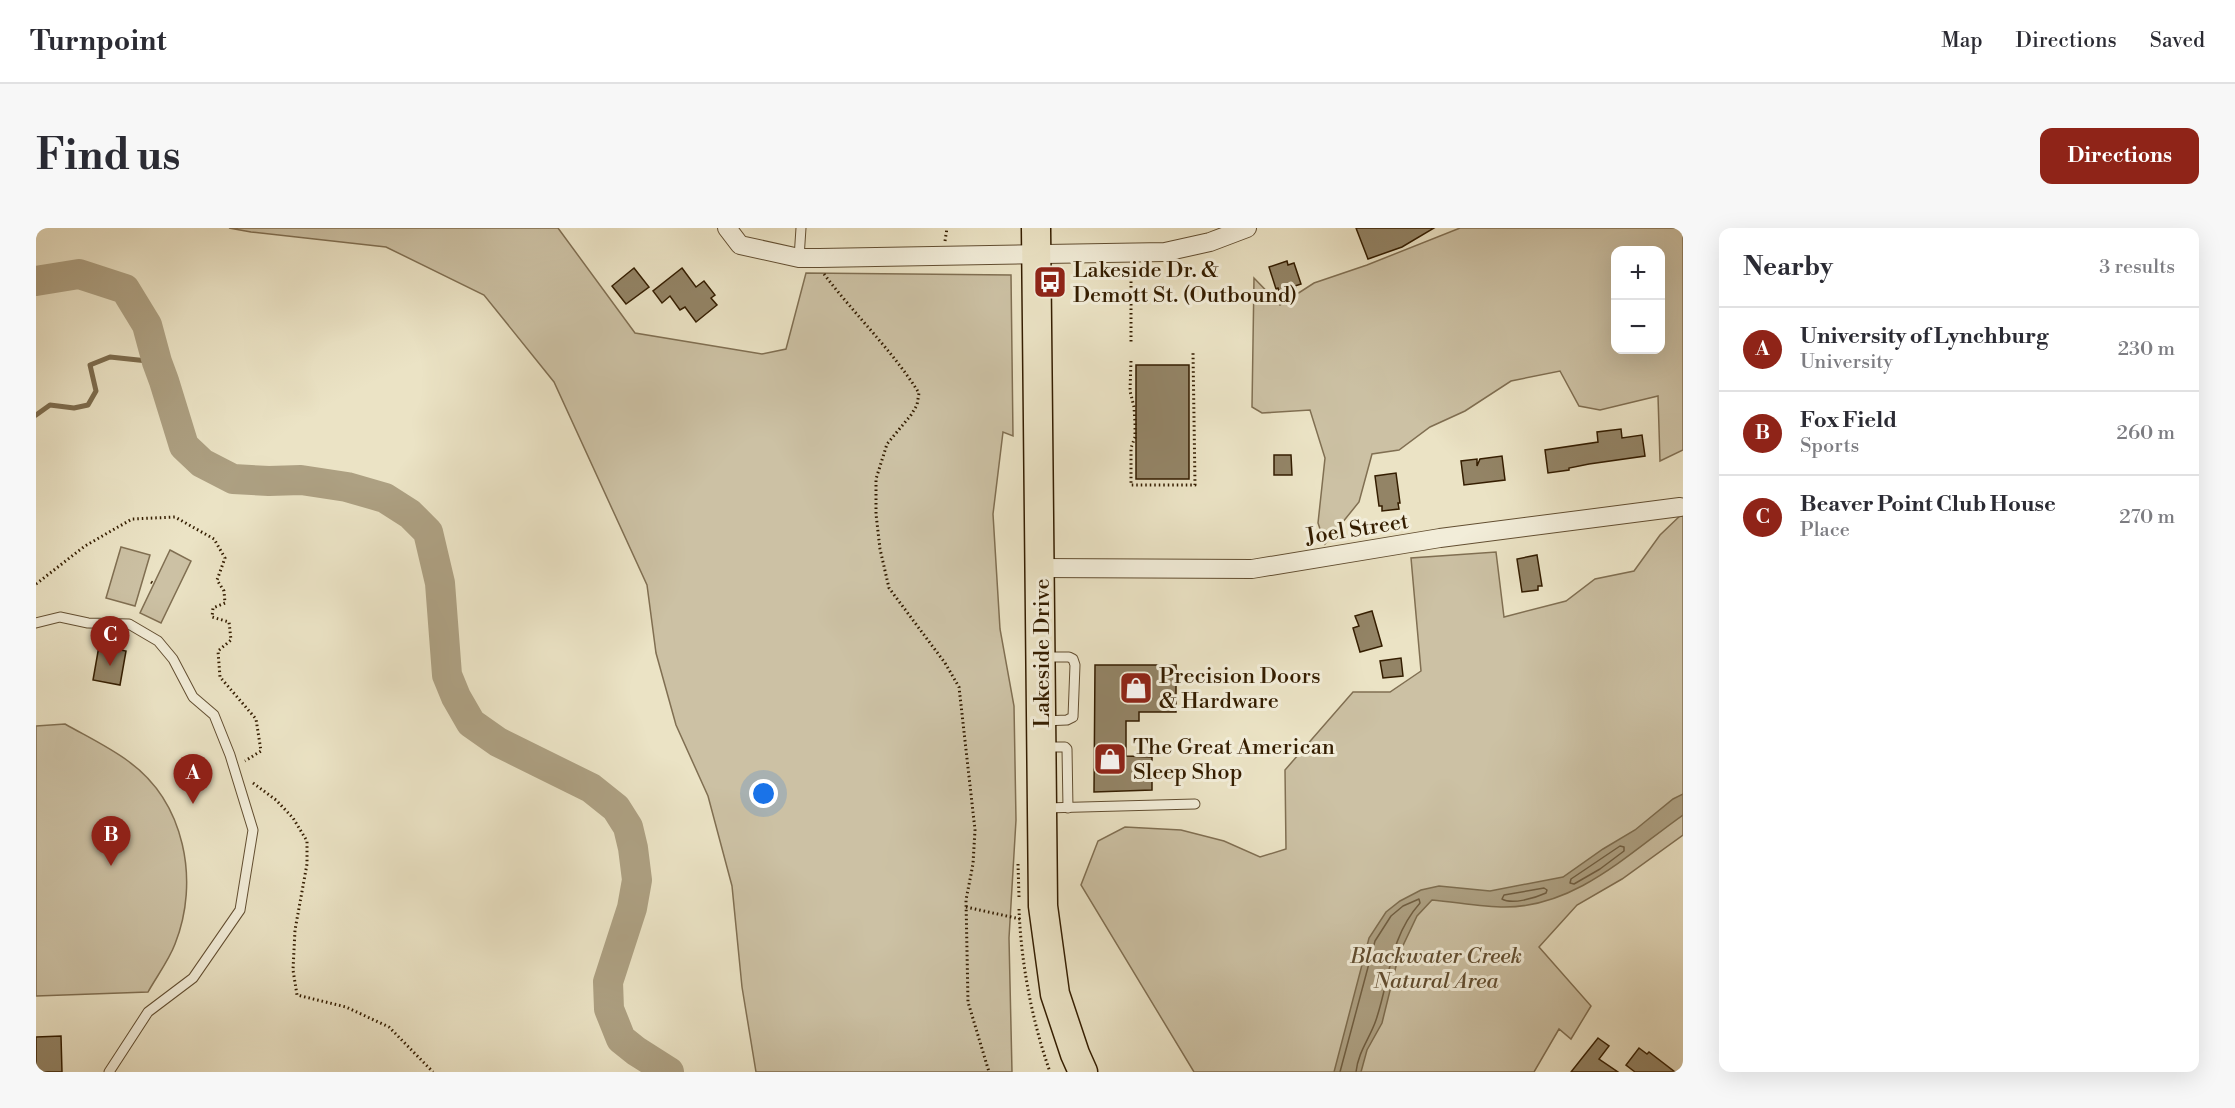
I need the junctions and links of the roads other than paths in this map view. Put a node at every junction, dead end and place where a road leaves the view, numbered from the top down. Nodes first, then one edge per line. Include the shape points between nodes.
1 (727, 228) edge
2 (801, 228) edge
3 (1247, 228) edge
4 (1036, 242) edge
5 (799, 258) junction
6 (1680, 507) dead end
7 (1040, 568) junction
8 (36, 623) edge
9 (1195, 804) dead end
10 (1055, 808) junction
11 (109, 1072) edge
12 (1083, 1072) edge

1 - 5 street via 740,245
2 - 5 lane
3 - 4 street via 1210,242 1165,252
4 - 5 street
4 - 7 main road, Lakeside Drive
6 - 7 street, Joel Street via 1440,538 1252,569
7 - 10 main road, Lakeside Drive via 1041,734
8 - 11 lane via 60,617 129,624 158,641 173,659 193,697 214,715 253,830 240,910 193,978 148,1012
9 - 10 lane
10 - 12 main road, Lakeside Drive via 1043,906 1055,994

